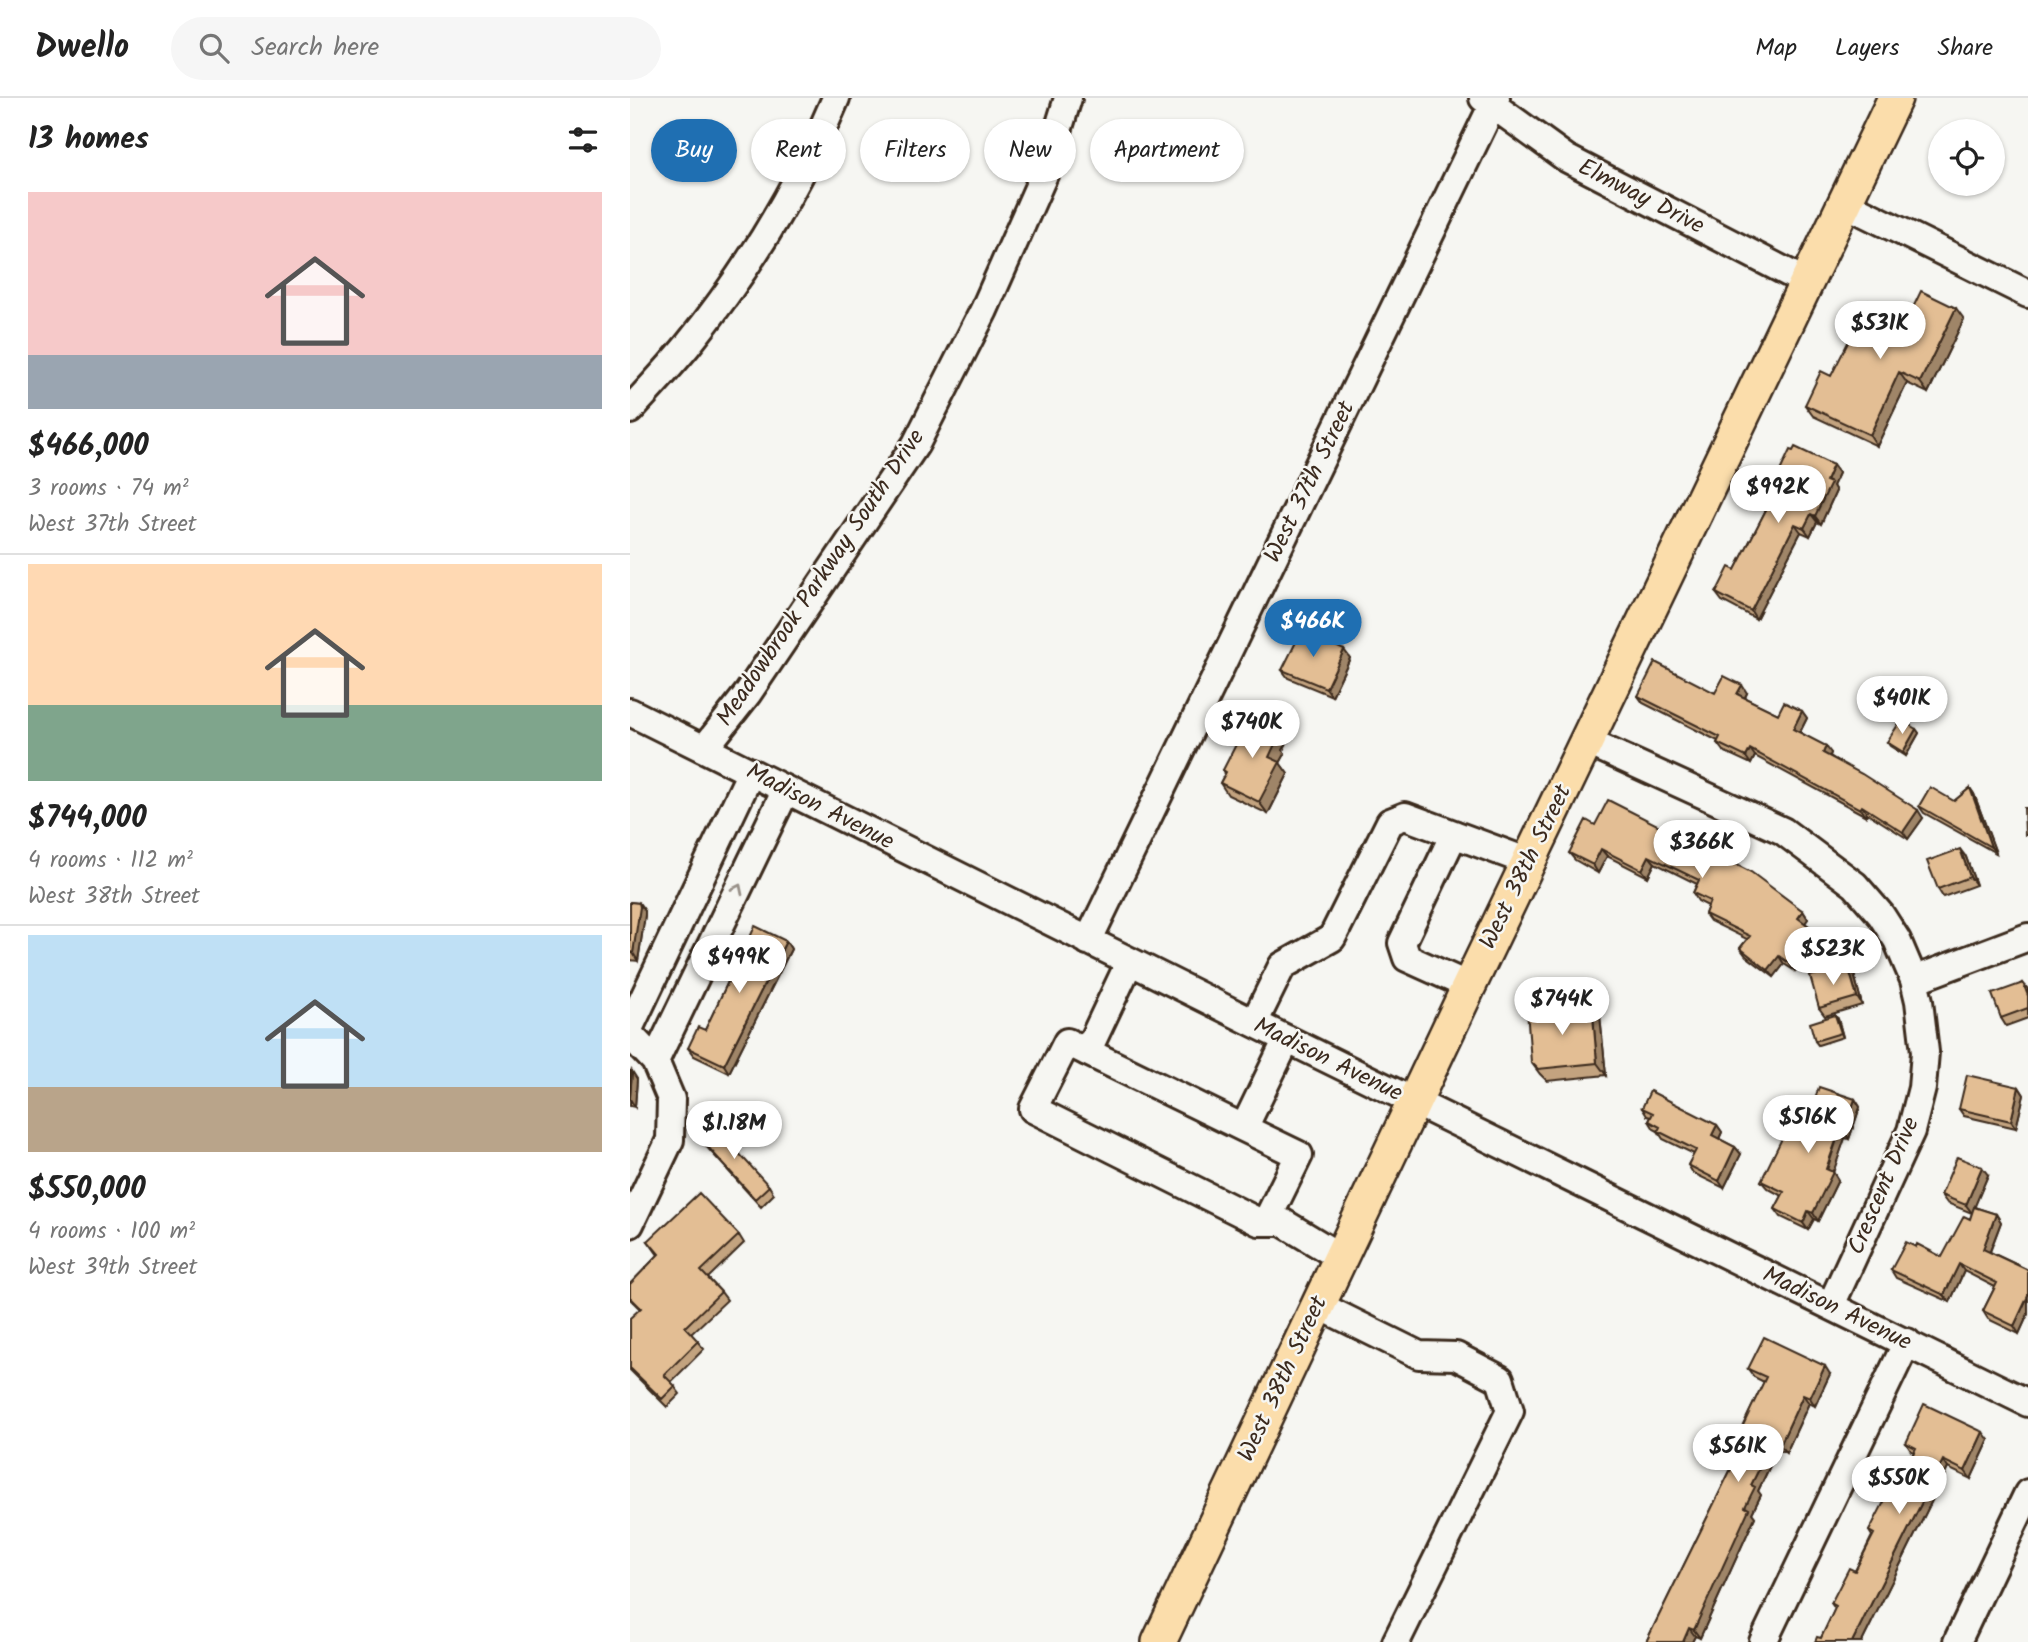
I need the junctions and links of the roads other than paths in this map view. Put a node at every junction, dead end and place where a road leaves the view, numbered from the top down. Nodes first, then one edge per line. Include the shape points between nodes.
1 (836, 98) edge
2 (1068, 98) edge
3 (1895, 98) edge
4 (1491, 100) edge
5 (1844, 203) junction
6 (1806, 282) junction
7 (2028, 294) edge
8 (630, 410) edge
9 (630, 712) edge
10 (1586, 741) junction
11 (704, 749) junction
12 (751, 772) junction
13 (786, 790) junction
14 (1454, 834) junction
15 (1529, 862) junction
16 (2028, 937) edge
17 (1088, 941) junction
18 (1130, 961) junction
19 (1914, 980) junction
20 (1469, 986) junction
21 (1254, 1023) junction
22 (630, 1027) edge
23 (630, 1035) edge
24 (1287, 1039) junction
25 (1087, 1052) junction
26 (655, 1061) junction
27 (1414, 1102) junction
28 (1244, 1128) junction
29 (1266, 1222) junction
30 (630, 1224) edge
31 (1340, 1256) junction
32 (1318, 1305) junction
33 (1831, 1305) junction
34 (1907, 1342) junction
35 (2028, 1404) edge
36 (2028, 1493) edge
37 (1159, 1642) edge
38 (1396, 1642) edge
39 (1763, 1642) edge
40 (1957, 1642) edge

1 - 8 street via 782,207 731,287
2 - 11 street, Meadowbrook Parkway South Drive via 1041,183 916,444 748,693
3 - 5 main road
4 - 6 street, Elmway Drive via 1566,158
4 - 17 street, West 37th Street
5 - 6 main road, West 38th Street
5 - 7 street
6 - 10 main road, West 38th Street
9 - 11 street, Madison Avenue
10 - 15 main road, West 38th Street
10 - 19 street, Crescent Drive via 1783,831 1855,886 1881,915
11 - 12 street, Madison Avenue
12 - 13 street, Madison Avenue
12 - 22 street
13 - 17 street, Madison Avenue
26 -> 13 street
14 - 15 street
14 - 20 street via 1402,943 1407,958
14 - 21 street via 1405,816 1390,822 1332,938 1282,966
15 - 20 main road, West 38th Street
16 - 19 street
17 - 18 street, Madison Avenue
18 - 21 street, Madison Avenue
18 - 25 street
19 - 33 street, Crescent Drive via 1923,1023 1922,1088 1911,1131
20 - 27 main road, West 38th Street
21 - 24 street, Madison Avenue
23 - 26 street
24 - 27 street, Madison Avenue
24 - 28 street
25 - 28 street
25 - 29 street via 1067,1042 1033,1109
26 - 30 street via 671,1099 670,1140
27 - 31 main road, West 38th Street
27 - 33 street, Madison Avenue
28 - 29 street via 1299,1155
29 - 31 street via 1282,1222
31 - 32 main road, West 38th Street
32 - 37 main road, West 38th Street
32 - 38 street via 1419,1355 1456,1356 1500,1379 1510,1411
33 - 34 street, Madison Avenue
34 - 35 street, Madison Avenue
34 - 39 street
36 - 40 street

